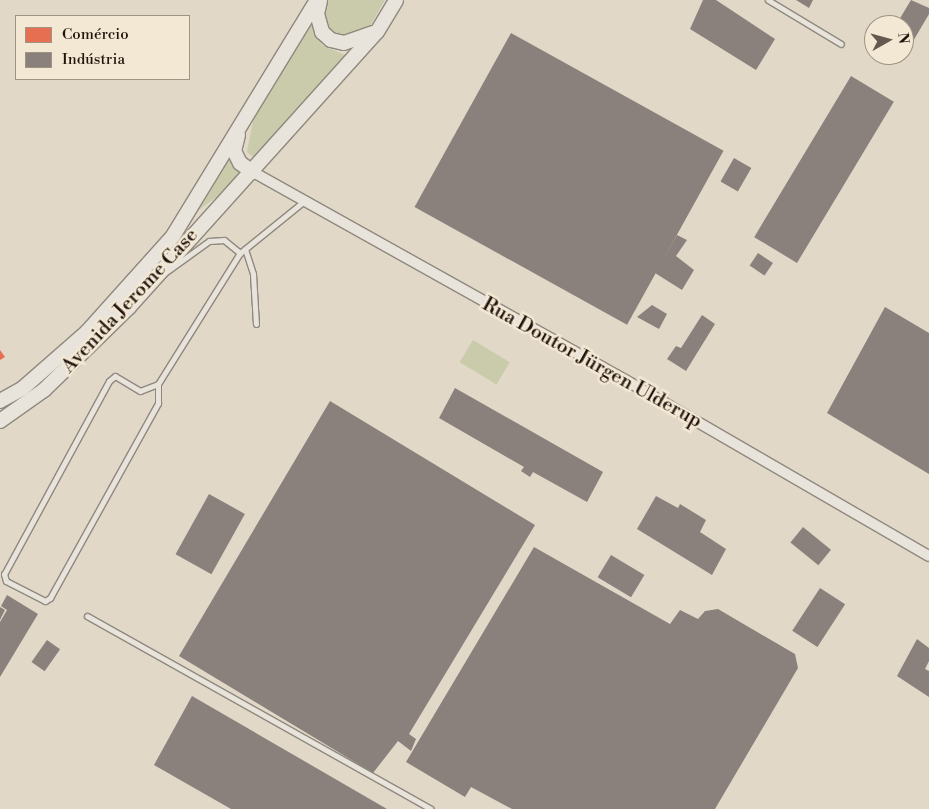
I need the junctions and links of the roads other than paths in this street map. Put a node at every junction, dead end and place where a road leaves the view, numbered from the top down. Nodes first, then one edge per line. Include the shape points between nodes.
1 (319, 0) edge
2 (396, 0) edge
3 (768, 0) edge
4 (377, 32) junction
5 (841, 44) dead end
6 (240, 124) junction
7 (252, 172) junction
8 (303, 202) junction
9 (245, 249) junction
10 (240, 253) junction
11 (158, 276) junction
12 (256, 324) dead end
13 (158, 384) junction
14 (0, 400) edge
15 (0, 421) edge
16 (929, 556) edge
17 (87, 616) dead end
18 (431, 809) edge

1 - 4 main road via 317,14 322,32 331,40 351,41
1 - 6 main road, Avenida Jerome Case
2 - 4 main road, Avenida Jerome Case
3 - 5 lane
4 - 7 main road, Avenida Jerome Case
6 - 7 main road via 234,150 240,163
6 - 14 main road, Avenida Jerome Case via 173,236 128,289 88,332 23,388
7 - 8 street, Rua Doutor Jürgen Ulderup
7 - 11 main road, Avenida Jerome Case
8 - 9 lane
8 - 16 street, Rua Doutor Jürgen Ulderup via 631,383
9 - 10 lane
9 - 12 lane via 253,274
10 - 11 lane via 224,240 209,240 195,248 174,269
10 - 13 lane
11 - 15 main road, Avenida Jerome Case via 84,354 44,390
13 - 13 lane via 140,390 116,376 109,381 4,574 6,581 45,601 50,598 158,402
17 - 18 lane

